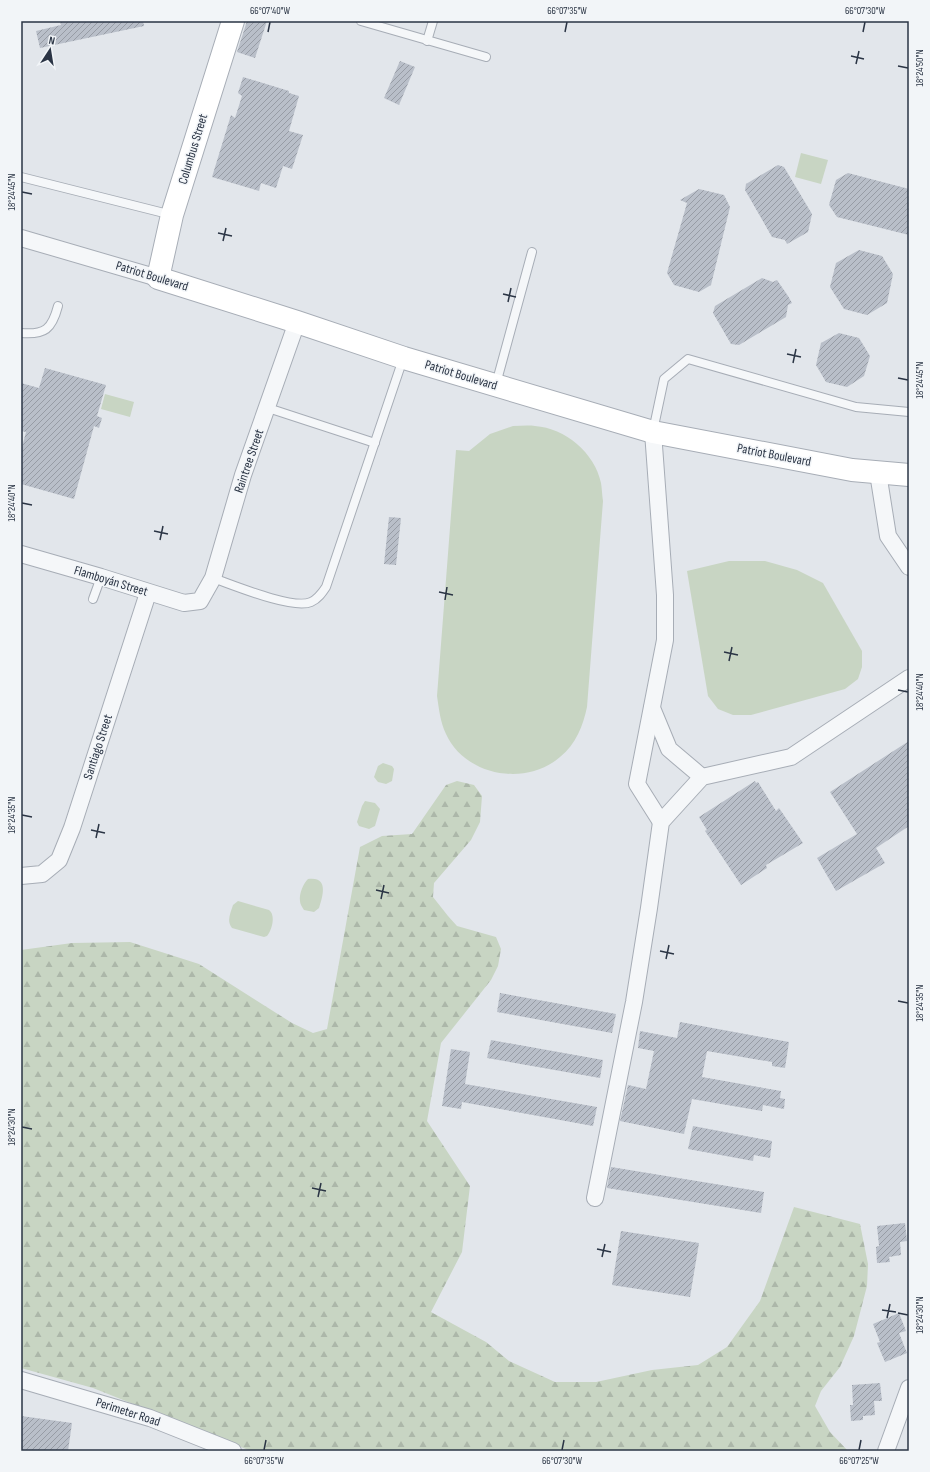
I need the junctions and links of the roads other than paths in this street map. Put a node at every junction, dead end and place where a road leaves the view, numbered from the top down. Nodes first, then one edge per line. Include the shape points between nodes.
1 (233, 21) edge
2 (361, 21) edge
3 (433, 21) edge
4 (427, 41) junction
5 (486, 57) dead end
6 (21, 177) edge
7 (172, 215) junction
8 (21, 238) edge
9 (532, 252) dead end
10 (158, 278) junction
11 (58, 306) dead end
12 (297, 322) junction
13 (21, 333) edge
14 (404, 358) junction
15 (495, 385) junction
16 (268, 408) junction
17 (909, 412) edge
18 (652, 432) junction
19 (375, 442) junction
20 (878, 473) junction
21 (909, 475) edge
22 (21, 554) edge
23 (909, 567) edge
24 (101, 577) junction
25 (213, 578) junction
26 (148, 593) junction
27 (93, 599) dead end
28 (200, 600) joint
29 (909, 678) edge
30 (652, 708) junction
31 (702, 777) junction
32 (661, 822) junction
33 (21, 876) edge
34 (595, 1198) dead end
35 (21, 1380) edge
36 (909, 1388) edge
37 (233, 1451) edge
38 (886, 1451) edge

1 - 7 street, Columbus Street
2 - 4 lane
3 - 4 lane
4 - 5 lane
6 - 7 lane
7 - 10 street, Columbus Street
8 - 10 street, Patriot Boulevard
9 - 15 lane
10 - 12 street, Patriot Boulevard
11 - 13 lane via 56,316 42,333
12 - 14 street, Patriot Boulevard
12 - 16 street, Raintree Street
14 - 15 street, Patriot Boulevard
14 - 19 lane
15 - 18 street, Patriot Boulevard
16 - 19 lane
16 - 25 street, Raintree Street via 236,496
17 - 18 lane via 856,407 688,359 664,379
18 - 20 street, Patriot Boulevard
18 - 30 street via 665,595 665,640
19 - 25 lane via 326,587 319,597 310,603 282,601
20 - 21 street, Patriot Boulevard
20 - 23 street via 888,536
22 - 24 street, Flamboyán Street
24 - 26 street, Flamboyán Street
24 - 27 lane
25 - 28 street, Raintree Street
26 - 28 street, Flamboyán Street via 184,603
26 - 33 street, Santiago Street via 72,828 59,860 42,874
29 - 31 street via 791,757
30 - 31 street via 669,749
30 - 32 street via 637,784
31 - 32 street
32 - 34 street via 634,1002
35 - 37 street, Perimeter Road via 150,1418
36 - 38 street

